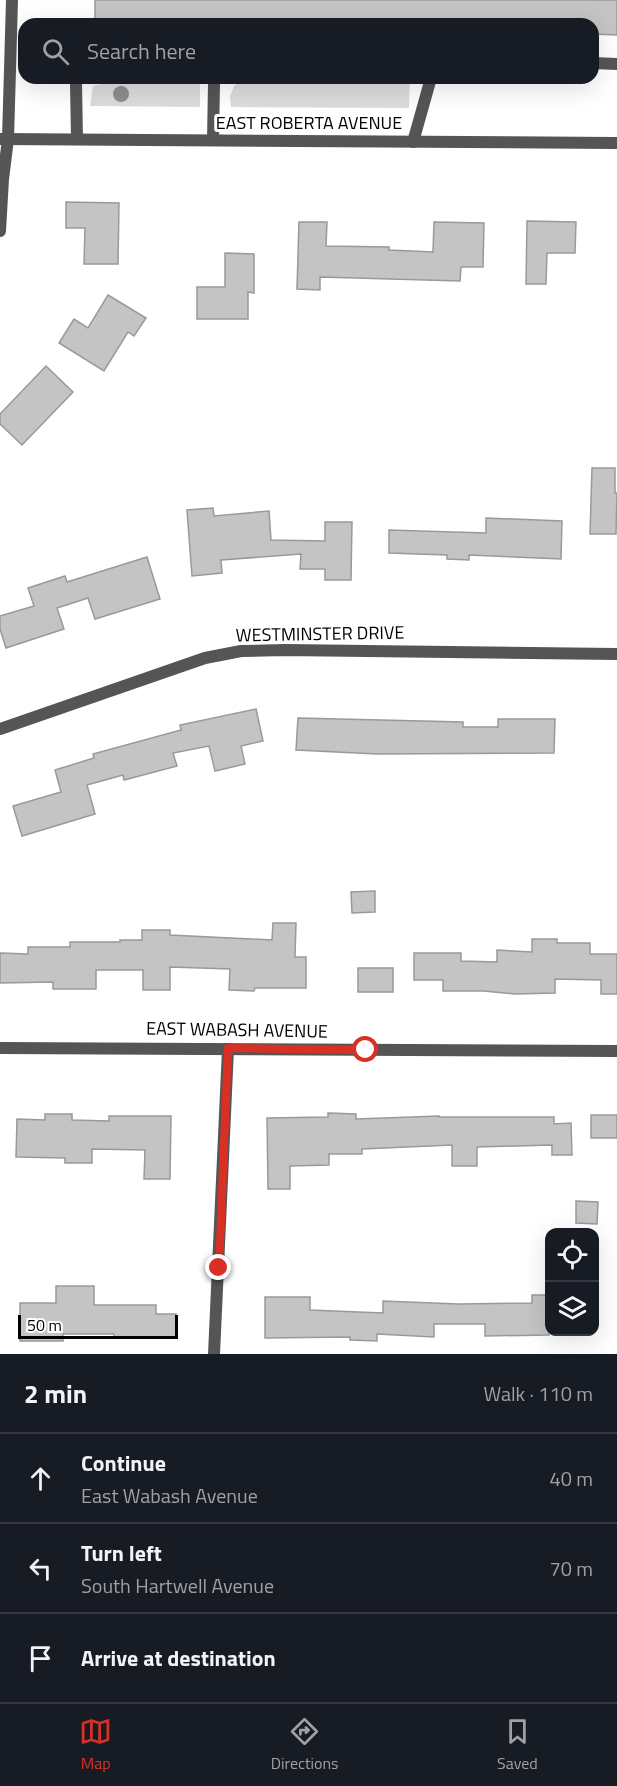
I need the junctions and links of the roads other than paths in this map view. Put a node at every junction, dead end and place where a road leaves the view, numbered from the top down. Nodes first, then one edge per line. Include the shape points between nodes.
1 (12, 0) edge
2 (599, 63) edge
3 (617, 64) edge
4 (76, 84) edge
5 (214, 84) edge
6 (429, 84) edge
7 (4, 139) edge
8 (77, 139) junction
9 (213, 140) junction
10 (413, 142) junction
11 (617, 143) edge
12 (0, 231) edge
13 (617, 654) edge
14 (0, 729) edge
15 (0, 1048) edge
16 (228, 1048) junction
17 (617, 1051) edge
18 (214, 1354) edge

1 - 7 street
2 - 3 street
4 - 8 street
5 - 9 street
6 - 10 street
7 - 8 street, EAST ROBERTA AVENUE
7 - 12 street
8 - 9 street, EAST ROBERTA AVENUE
9 - 10 street, EAST ROBERTA AVENUE
10 - 11 street, EAST ROBERTA AVENUE
13 - 14 street, WESTMINSTER DRIVE via 241,651 204,658
15 - 16 street, EAST WABASH AVENUE
16 - 17 street, EAST WABASH AVENUE
16 - 18 street

